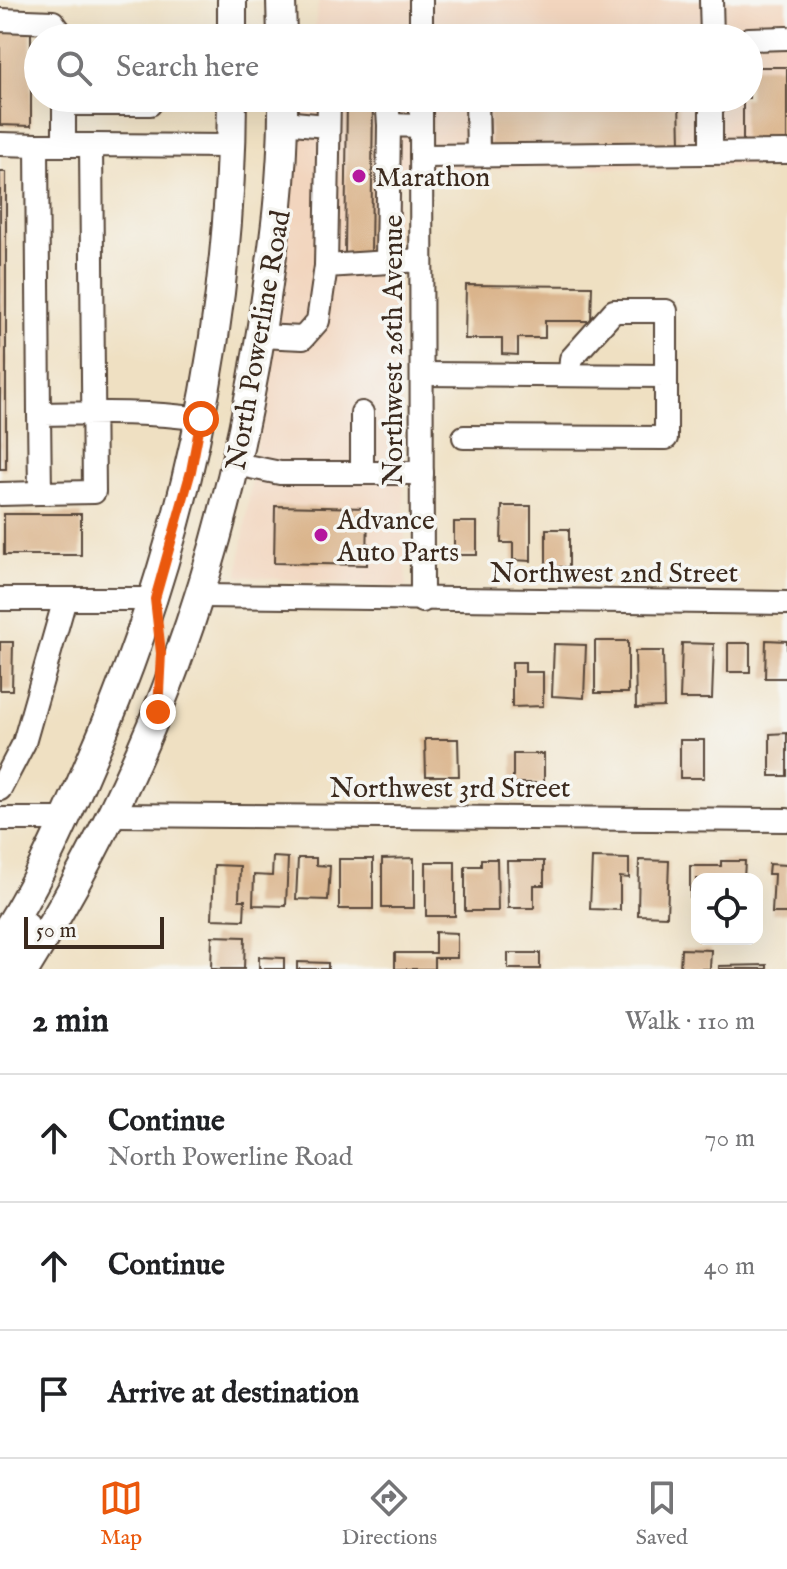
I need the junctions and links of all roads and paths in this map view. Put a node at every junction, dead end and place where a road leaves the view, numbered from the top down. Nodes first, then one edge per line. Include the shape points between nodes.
1 (232, 0) edge
2 (281, 0) edge
3 (421, 0) edge
4 (711, 0) edge
5 (0, 20) edge
6 (54, 24) edge
7 (232, 24) edge
8 (282, 24) edge
9 (421, 24) edge
10 (712, 24) edge
11 (787, 38) edge
12 (763, 39) edge
13 (64, 112) edge
14 (231, 112) edge
15 (283, 112) edge
16 (288, 112) edge
17 (328, 112) edge
18 (388, 112) edge
19 (421, 112) edge
20 (477, 112) edge
21 (711, 112) edge
22 (389, 125) junction
23 (326, 126) junction
24 (421, 126) junction
25 (0, 144) edge
26 (37, 145) junction
27 (64, 145) junction
28 (91, 145) junction
29 (230, 146) junction
30 (711, 152) junction
31 (787, 152) edge
32 (478, 155) junction
33 (421, 156) junction
34 (421, 260) junction
35 (387, 261) junction
36 (326, 266) junction
37 (260, 336) junction
38 (422, 374) junction
39 (570, 375) junction
40 (666, 376) junction
41 (93, 413) junction
42 (362, 413) dead end
43 (39, 414) junction
44 (201, 419) junction
45 (464, 437) dead end
46 (236, 464) junction
47 (362, 473) junction
48 (422, 473) junction
49 (40, 493) junction
50 (0, 494) edge
51 (202, 596) junction
52 (0, 599) edge
53 (65, 599) junction
54 (155, 599) junction
55 (422, 601) junction
56 (787, 603) edge
57 (158, 712) junction
58 (0, 789) edge
59 (113, 815) junction
60 (0, 819) edge
61 (65, 819) junction
62 (787, 820) edge
63 (0, 940) edge
64 (0, 969) edge
65 (25, 969) edge

1 - 7 main road
2 - 8 main road
3 - 9 street
4 - 10 street
5 - 6 street
11 - 12 street
13 - 27 street
14 - 29 main road, North Powerline Road
15 - 37 main road, North Powerline Road via 281,206
16 - 23 street
17 - 23 street
18 - 22 street
19 - 24 street, Northwest 26th Avenue
20 - 32 street
21 - 30 street
22 - 24 street
22 - 35 street
23 - 36 street
24 - 33 street, Northwest 26th Avenue
25 - 26 street
26 - 27 street
26 - 43 street
27 - 28 street
28 - 29 street
28 - 41 street
29 - 44 main road, North Powerline Road via 213,350
30 - 31 street
30 - 32 street
32 - 33 street
33 - 34 street, Northwest 26th Avenue
34 - 35 street
34 - 38 street, Northwest 26th Avenue
35 - 36 street
36 - 37 street via 318,321 303,338
37 - 46 main road, North Powerline Road
38 - 39 street
38 - 48 street, Northwest 26th Avenue
39 - 40 street
39 - 40 street via 571,359 614,311 666,311
40 - 45 street via 666,438
41 - 43 street
41 - 44 street
41 - 49 street via 94,492
42 - 47 street
43 - 49 street
44 - 54 main road, North Powerline Road
46 - 47 street via 280,473
46 - 51 main road, North Powerline Road
47 - 48 street
48 - 55 street, Northwest 26th Avenue
49 - 50 street
51 - 55 street, Northwest 2nd Street
51 - 57 main road, North Powerline Road
52 - 53 street
53 - 54 street
53 - 58 street via 24,743
54 - 57 main road via 161,653
54 - 61 main road, North Powerline Road
55 - 56 street, Northwest 2nd Street
57 - 59 main road, North Powerline Road
59 - 62 street, Northwest 3rd Street
59 - 65 main road, North Powerline Road
60 - 61 street
61 - 63 main road, North Powerline Road
61 - 64 main road via 58,869

